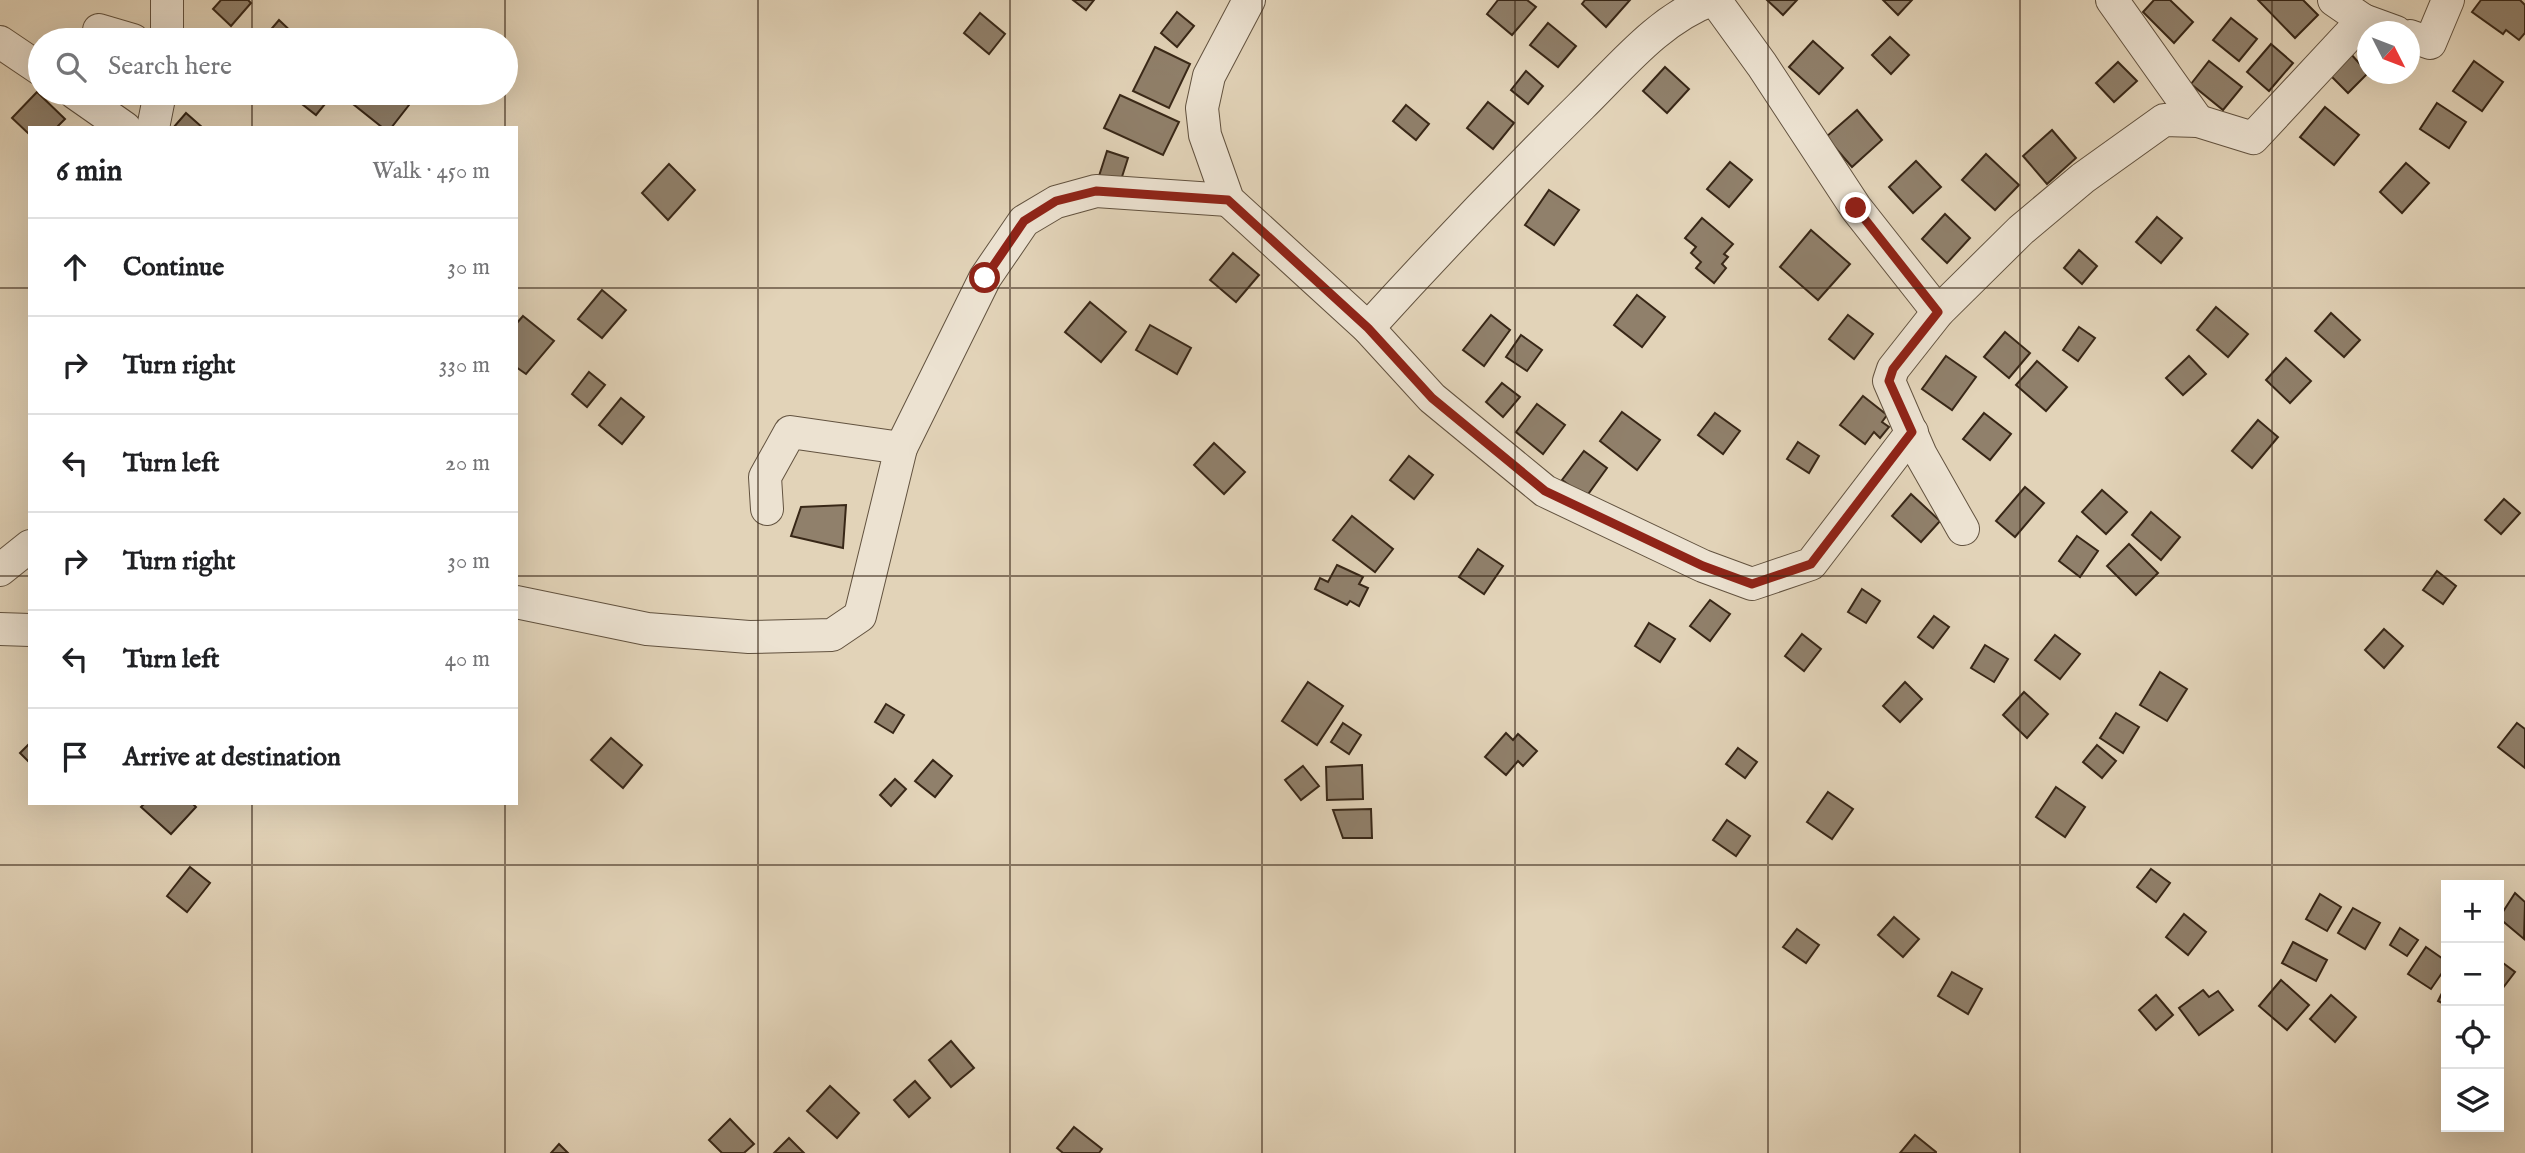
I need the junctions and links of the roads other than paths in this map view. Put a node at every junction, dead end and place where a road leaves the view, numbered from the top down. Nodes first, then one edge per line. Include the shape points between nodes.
1 (167, 0) edge
2 (1249, 0) edge
3 (1713, 0) edge
4 (2112, 0) edge
5 (2334, 0) edge
6 (2448, 0) edge
7 (2364, 20) joint
8 (167, 28) edge
9 (2420, 40) edge
10 (0, 42) edge
11 (28, 61) edge
12 (92, 105) edge
13 (158, 105) edge
14 (2198, 121) junction
15 (122, 126) edge
16 (153, 126) edge
17 (1228, 200) junction
18 (1938, 312) junction
19 (1368, 328) junction
20 (1912, 432) junction
21 (901, 449) junction
22 (767, 509) dead end
23 (1963, 529) dead end
24 (28, 548) edge
25 (0, 570) edge
26 (518, 602) edge
27 (0, 629) edge
28 (28, 629) edge

1 - 8 street
2 - 17 street via 1209,76 1202,108 1205,135
3 - 18 street via 1762,65 1856,208
3 - 19 street via 1684,10 1638,50 1478,208
4 - 14 street
5 - 7 street
6 - 9 street via 2430,43
7 - 14 street via 2253,138
10 - 11 street
12 - 15 street
13 - 16 street
14 - 18 street via 2164,120 2083,178 2021,230
17 - 19 street
17 - 21 street via 1096,191 1056,201 1024,221 985,278
18 - 20 street via 1893,369 1889,381
19 - 20 street via 1432,398 1545,491 1703,566 1752,584 1811,564
20 - 23 street
21 - 22 street via 790,432 765,477
21 - 26 street via 860,616 831,635 749,637 647,629
24 - 25 street
27 - 28 street

